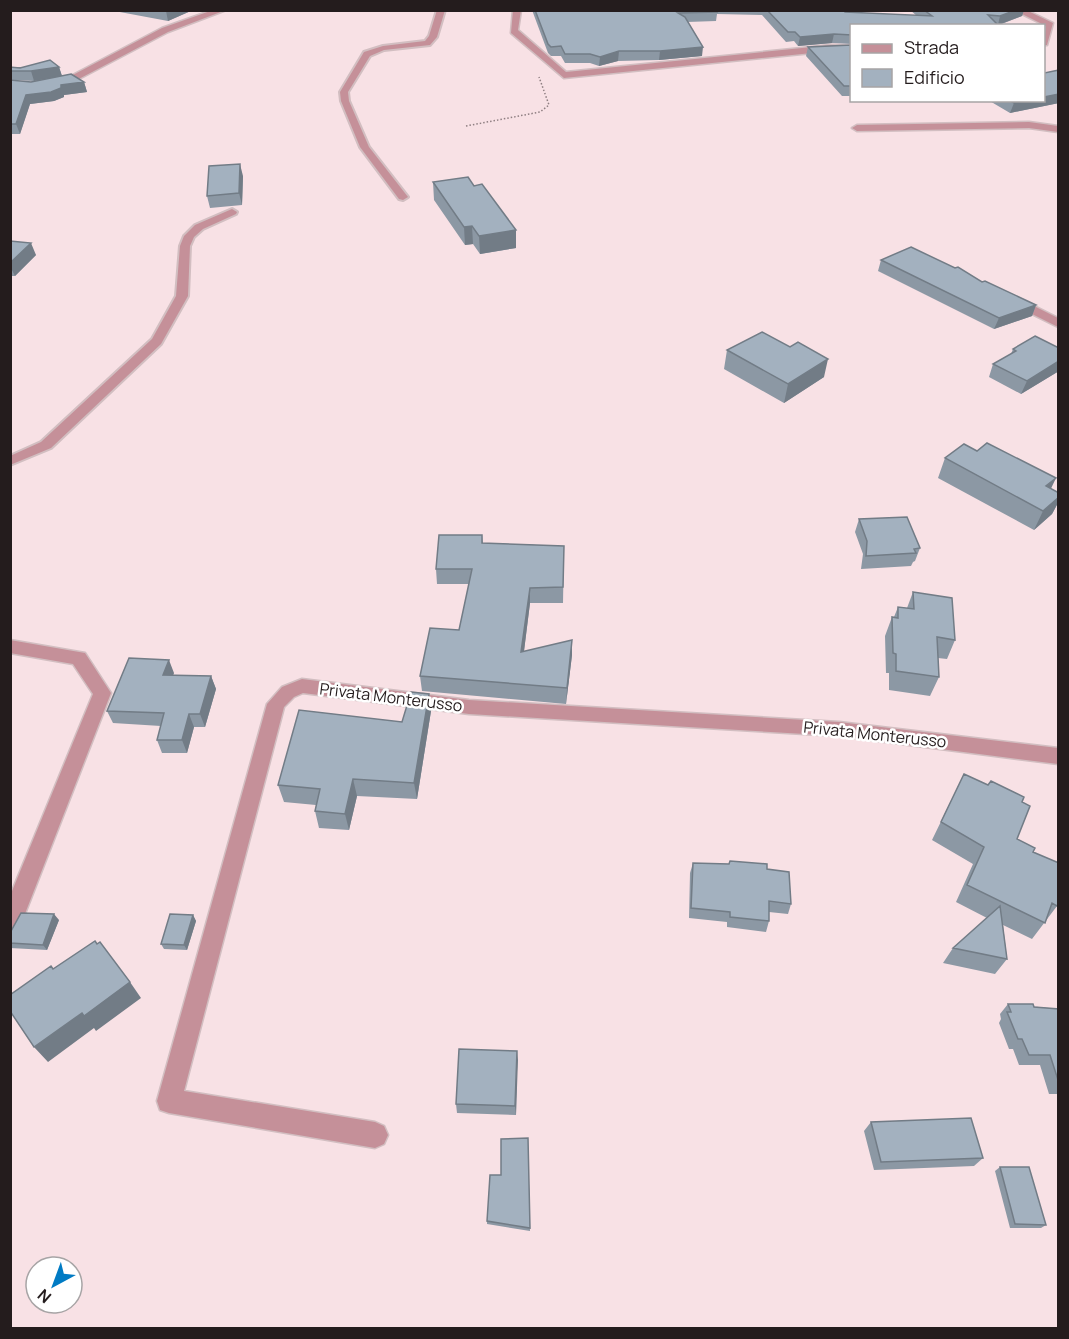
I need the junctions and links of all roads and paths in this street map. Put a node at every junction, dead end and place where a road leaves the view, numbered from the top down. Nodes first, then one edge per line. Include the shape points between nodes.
1 (222, 10) edge
2 (441, 10) edge
3 (517, 10) edge
4 (1018, 10) edge
5 (1045, 40) edge
6 (850, 49) edge
7 (538, 73) dead end
8 (10, 85) edge
9 (466, 126) dead end
10 (857, 128) dead end
11 (1059, 129) edge
12 (403, 197) dead end
13 (232, 213) dead end
14 (996, 291) edge
15 (1059, 322) edge
16 (10, 461) edge
17 (10, 646) edge
18 (1059, 756) edge
19 (10, 924) edge
20 (375, 1135) dead end

1 - 8 street via 165,30 72,79 34,86
2 - 12 lane via 433,37 427,43 383,48 367,54 344,92 365,147
3 - 6 street via 514,31 564,75
4 - 5 street via 1050,26
7 - 9 path via 549,105 540,112
10 - 11 street via 1029,125
13 - 16 lane via 199,227 189,236 182,296 157,341 46,445
14 - 15 street
17 - 19 street via 79,658 102,693
18 - 20 street, Privata Monterusso via 839,729 470,707 302,686 288,692 276,704 169,1101

